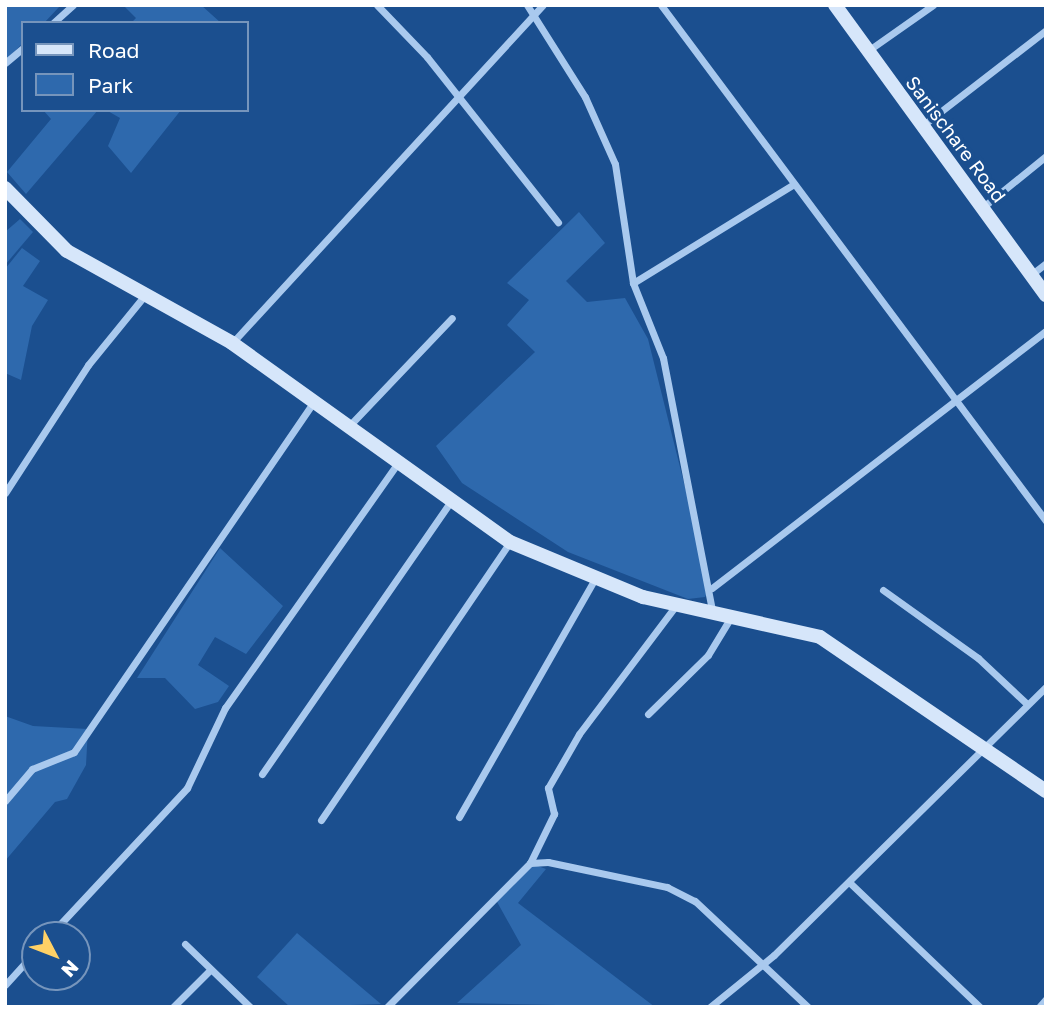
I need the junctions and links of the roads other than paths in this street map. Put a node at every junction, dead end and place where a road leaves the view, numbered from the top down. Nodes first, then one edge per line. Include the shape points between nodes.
1 (73, 5) edge
2 (377, 5) edge
3 (527, 5) edge
4 (543, 5) edge
5 (661, 5) edge
6 (835, 5) edge
7 (933, 5) edge
8 (532, 20) junction
9 (55, 21) edge
10 (1046, 30) edge
11 (21, 50) edge
12 (869, 50) junction
13 (5, 63) edge
14 (458, 103) junction
15 (920, 127) junction
16 (1046, 156) edge
17 (794, 184) junction
18 (5, 188) edge
19 (983, 206) junction
20 (558, 222) dead end
21 (1046, 263) edge
22 (1032, 274) junction
23 (634, 283) junction
24 (1046, 295) edge
25 (144, 296) junction
26 (452, 318) dead end
27 (1046, 331) edge
28 (232, 343) junction
29 (958, 400) junction
30 (314, 401) junction
31 (349, 426) junction
32 (398, 463) junction
33 (5, 494) edge
34 (449, 504) junction
35 (1046, 521) edge
36 (510, 542) junction
37 (594, 580) junction
38 (712, 588) junction
39 (883, 590) dead end
40 (678, 604) junction
41 (712, 610) junction
42 (733, 614) junction
43 (1046, 687) edge
44 (1027, 704) junction
45 (648, 714) dead end
46 (981, 747) junction
47 (262, 774) dead end
48 (1046, 790) edge
49 (5, 801) edge
50 (459, 817) dead end
51 (321, 820) dead end
52 (530, 863) junction
53 (849, 882) junction
54 (63, 921) edge
55 (185, 944) dead end
56 (764, 964) junction
57 (21, 967) edge
58 (210, 970) junction
59 (5, 985) edge
60 (1046, 999) edge
61 (173, 1007) edge
62 (250, 1007) edge
63 (387, 1007) edge
64 (710, 1007) edge
65 (808, 1007) edge
66 (979, 1007) edge
67 (1038, 1007) edge

1 - 9 street
2 - 14 street via 427,57
3 - 8 street
4 - 8 street
5 - 17 street
6 - 12 street, Sanischare Road
7 - 12 street
8 - 14 street
8 - 23 street via 585,97 615,164
10 - 15 street
11 - 13 street
12 - 15 street, Sanischare Road
14 - 20 street
14 - 28 street
15 - 19 street, Sanischare Road
16 - 19 street
17 - 23 street
17 - 29 street
18 - 25 street via 67,251
19 - 22 street, Sanischare Road
21 - 22 street
22 - 24 street, Sanischare Road
23 - 38 street via 663,358
25 - 28 street
25 - 33 street via 88,365
26 - 31 street
27 - 29 street
28 - 30 street
29 - 35 street
29 - 38 street
30 - 31 street
30 - 49 street via 74,752 32,769
31 - 32 street
32 - 34 street
32 - 54 street via 225,708 187,788
34 - 36 street
34 - 47 street
36 - 37 street
36 - 51 street
37 - 40 street
37 - 50 street
38 - 41 street
39 - 44 street via 978,658
40 - 41 street
40 - 52 street via 579,733 548,788 554,814
41 - 42 street
42 - 45 street via 708,655
42 - 46 street via 820,637
43 - 44 street
44 - 46 street
46 - 48 street
46 - 53 street
52 - 56 street via 667,887 695,901
52 - 63 street
53 - 56 street
53 - 66 street
55 - 58 street
56 - 64 street
56 - 65 street
57 - 59 street
58 - 61 street
58 - 62 street
60 - 67 street

